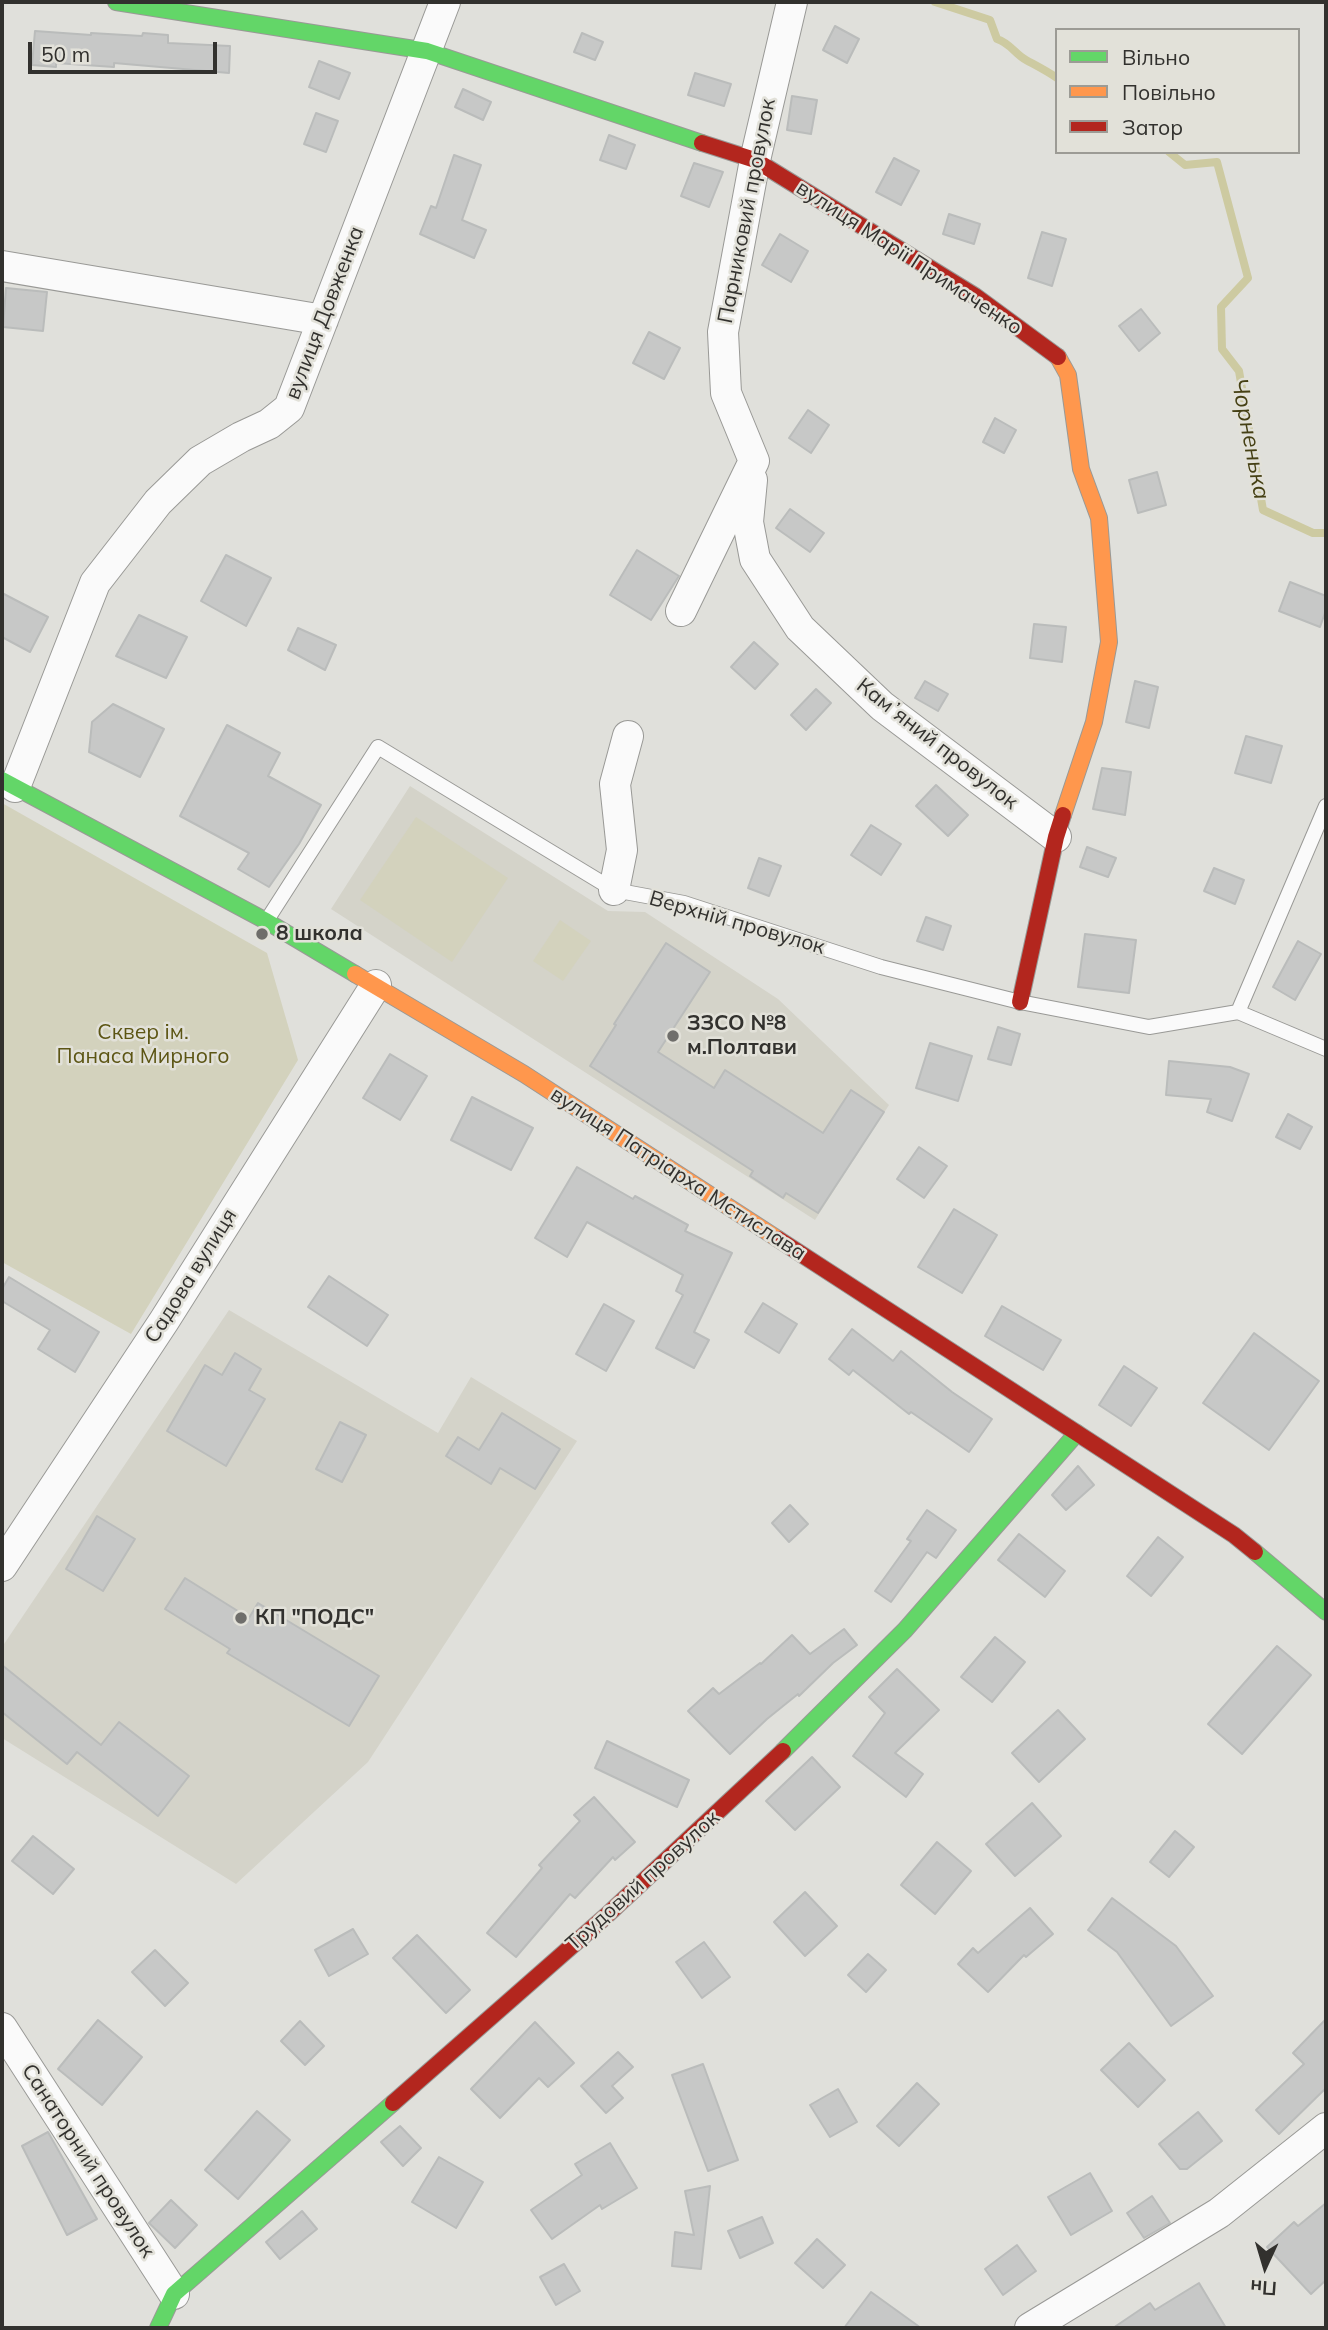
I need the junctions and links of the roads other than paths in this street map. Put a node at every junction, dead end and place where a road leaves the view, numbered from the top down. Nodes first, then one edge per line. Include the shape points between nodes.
1 (116, 2) edge
2 (444, 2) edge
3 (792, 2) edge
4 (427, 51) junction
5 (755, 160) junction
6 (2, 266) edge
7 (323, 320) junction
8 (754, 461) junction
9 (681, 611) dead end
10 (628, 736) dead end
11 (8, 784) edge
12 (1326, 806) edge
13 (1056, 837) junction
14 (614, 890) junction
15 (266, 921) junction
16 (376, 985) junction
17 (1020, 1002) junction
18 (1238, 1012) junction
19 (1326, 1049) edge
20 (1077, 1433) junction
21 (2, 1566) edge
22 (1326, 1612) edge
23 (2, 2028) edge
24 (1326, 2129) edge
25 (174, 2294) junction
26 (165, 2326) edge
27 (1030, 2328) edge

1 - 4 street, вулиця Марії Примаченко
2 - 4 street, вулиця Довженка
3 - 5 street, Парниковий провулок
4 - 5 street, вулиця Марії Примаченко
4 - 7 street, вулиця Довженка
5 - 8 street, Парниковий провулок via 723,332 726,393
5 - 13 street, вулиця Марії Примаченко via 975,296 1057,356 1068,375 1081,469 1099,518 1109,642 1094,722
6 - 7 street
7 - 11 street, вулиця Довженка via 289,408 269,424 200,461 158,502 95,583
8 - 9 street
8 - 13 street, Камʼяний провулок via 748,522 755,559 800,628 882,706
10 - 14 street via 615,784 622,850
11 - 15 street, вулиця Патріарха Мстислава
12 - 18 lane
13 - 17 street, вулиця Марії Примаченко
14 - 15 lane, Верхній провулок via 378,747
14 - 17 lane, Верхній провулок via 684,903 881,967
15 - 16 street, вулиця Патріарха Мстислава
16 - 20 street, вулиця Патріарха Мстислава via 524,1074
16 - 21 street, Садова вулиця via 164,1321
17 - 18 lane, Верхній провулок via 1149,1027
18 - 19 lane
20 - 22 street, вулиця Патріарха Мстислава via 1234,1535
20 - 25 street, Трудовий провулок via 905,1630 799,1737 606,1916
23 - 25 street, Санаторний провулок
24 - 27 street via 1219,2213
25 - 26 street

